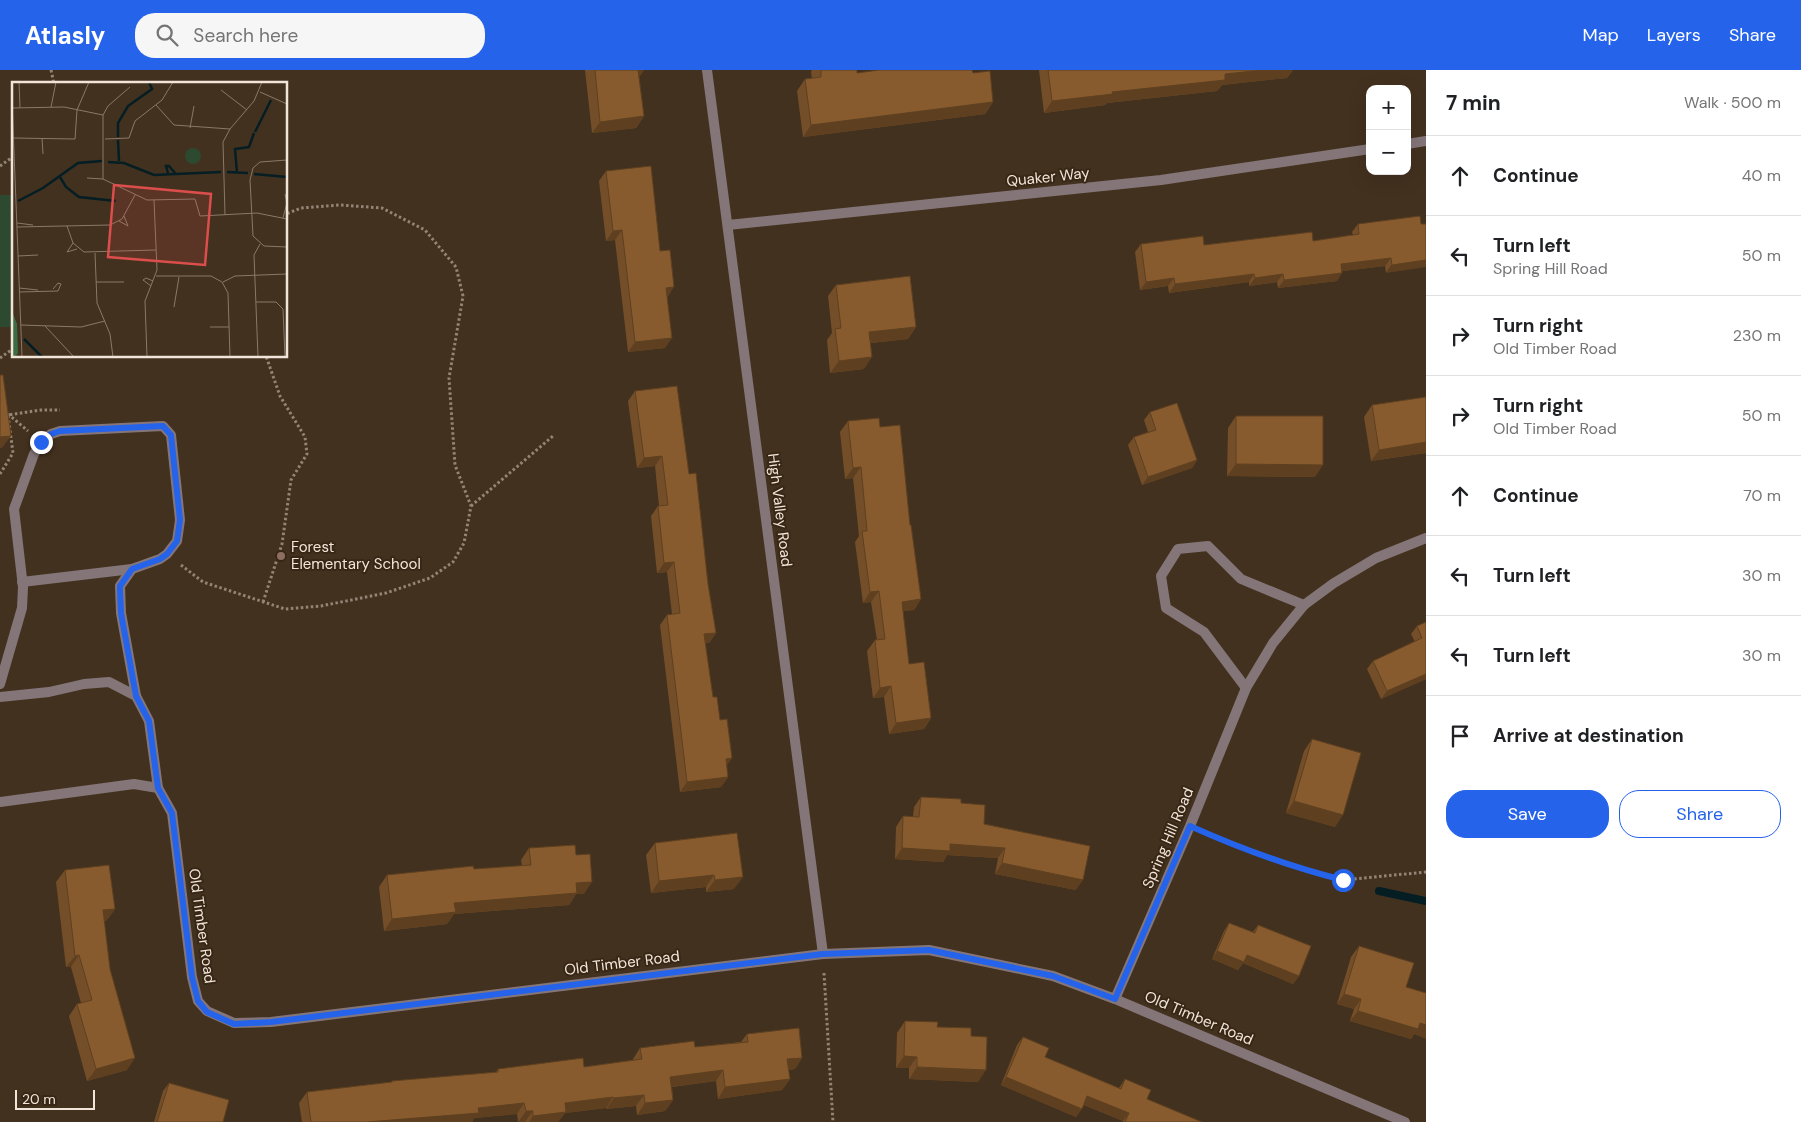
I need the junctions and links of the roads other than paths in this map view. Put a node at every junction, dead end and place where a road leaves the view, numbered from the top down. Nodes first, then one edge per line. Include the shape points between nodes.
1 (707, 70) edge
2 (1426, 141) edge
3 (1411, 143) edge
4 (1366, 151) edge
5 (728, 225) junction
6 (1426, 538) edge
7 (132, 569) junction
8 (22, 582) junction
9 (1304, 605) junction
10 (0, 684) edge
11 (1246, 688) junction
12 (136, 696) junction
13 (0, 697) edge
14 (158, 788) junction
15 (0, 802) edge
16 (823, 954) junction
17 (1115, 999) junction
18 (1405, 1122) edge

1 - 5 street, High Valley Road
2 - 3 street
4 - 5 street, Quaker Way via 1161,180
5 - 16 street, High Valley Road
6 - 9 street, Spring Hill Road via 1376,558
7 - 8 street
7 - 8 street via 160,559 177,541 180,520 171,435 163,426 60,431 41,442 14,509
7 - 12 street via 120,591
8 - 10 street via 22,608
9 - 11 street, Spring Hill Road via 1273,644
9 - 11 street via 1241,580 1208,546 1178,549 1161,576 1166,608 1204,632
11 - 17 street, Spring Hill Road
12 - 13 street via 109,682
12 - 14 street via 149,721
14 - 15 street via 134,784
14 - 16 street, Old Timber Road via 172,813 192,977 198,1001 207,1012 234,1024
16 - 17 street, Old Timber Road via 929,950 1053,976
17 - 18 street, Old Timber Road

